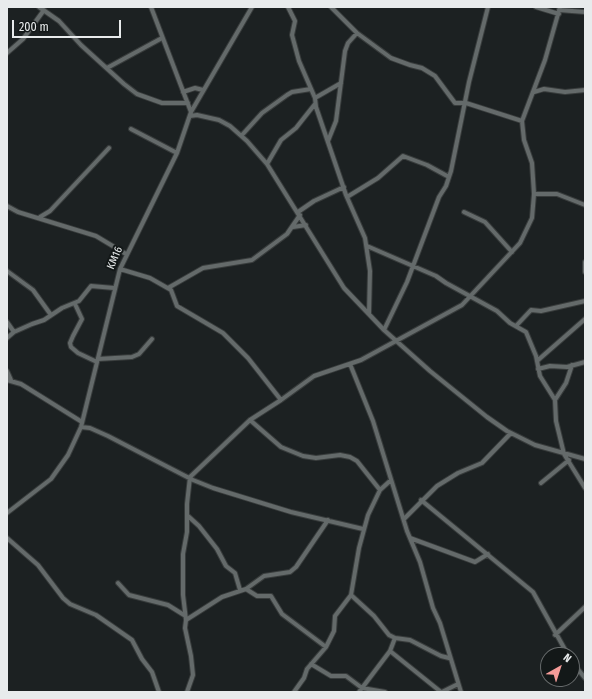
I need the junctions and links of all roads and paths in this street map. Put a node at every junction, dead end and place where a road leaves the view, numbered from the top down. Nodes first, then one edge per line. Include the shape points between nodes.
1 (39, 7) edge
2 (151, 7) edge
3 (252, 7) edge
4 (288, 7) edge
5 (331, 7) edge
6 (488, 7) edge
7 (536, 7) edge
8 (44, 10) junction
9 (559, 10) edge
10 (585, 12) edge
11 (357, 33) junction
12 (162, 38) junction
13 (7, 53) edge
14 (107, 68) junction
15 (341, 83) junction
16 (311, 89) junction
17 (203, 90) junction
18 (585, 90) edge
19 (183, 92) junction
20 (534, 92) junction
21 (315, 98) junction
22 (188, 103) junction
23 (466, 103) junction
24 (315, 104) junction
25 (191, 114) junction
26 (522, 121) junction
27 (131, 129) dead end
28 (242, 135) junction
29 (328, 141) junction
30 (109, 148) dead end
31 (177, 153) junction
32 (267, 164) junction
33 (450, 177) junction
34 (344, 187) junction
35 (534, 194) junction
36 (347, 197) junction
37 (585, 205) edge
38 (7, 206) edge
39 (464, 212) dead end
40 (299, 213) junction
41 (39, 217) junction
42 (306, 225) junction
43 (292, 227) junction
44 (367, 246) junction
45 (512, 252) junction
46 (126, 254) junction
47 (585, 262) edge
48 (413, 266) junction
49 (120, 268) junction
50 (7, 271) edge
51 (585, 272) edge
52 (114, 288) junction
53 (168, 288) junction
54 (471, 297) junction
55 (585, 301) edge
56 (74, 304) junction
57 (369, 314) junction
58 (51, 315) junction
59 (585, 319) edge
60 (7, 322) edge
61 (516, 326) junction
62 (14, 332) junction
63 (385, 332) junction
64 (7, 338) edge
65 (152, 339) dead end
66 (396, 341) junction
67 (386, 347) junction
68 (97, 360) junction
69 (538, 361) junction
70 (350, 364) junction
71 (584, 364) edge
72 (572, 365) junction
73 (538, 369) junction
74 (7, 371) edge
75 (9, 380) edge
76 (281, 400) junction
77 (555, 400) junction
78 (250, 420) junction
79 (82, 422) junction
80 (81, 427) junction
81 (511, 432) junction
82 (564, 454) junction
83 (585, 459) edge
84 (569, 460) junction
85 (190, 477) junction
86 (391, 480) junction
87 (541, 483) dead end
88 (585, 488) edge
89 (380, 490) junction
90 (421, 500) junction
91 (7, 513) edge
92 (188, 516) junction
93 (404, 519) junction
94 (328, 520) junction
95 (363, 529) junction
96 (7, 538) edge
97 (410, 538) junction
98 (488, 554) junction
99 (118, 583) dead end
100 (246, 589) junction
101 (240, 590) junction
102 (351, 596) junction
103 (585, 607) edge
104 (184, 615) junction
105 (186, 620) junction
106 (555, 635) junction
107 (395, 638) junction
108 (326, 647) junction
109 (563, 647) edge
110 (390, 651) junction
111 (450, 658) junction
112 (311, 664) junction
113 (458, 684) junction
114 (362, 688) junction
115 (159, 692) edge
116 (187, 692) edge
117 (294, 692) edge
118 (359, 692) edge
119 (385, 692) edge
120 (441, 692) edge
121 (461, 692) edge

1 - 8 street
2 - 12 street
3 - 17 street, KM16
4 - 16 street via 295,21 292,38
5 - 11 street
6 - 23 street
7 - 9 street
8 - 13 street via 24,39
8 - 14 street via 59,21
9 - 10 street
9 - 20 street
11 - 15 street via 346,46
11 - 23 street via 391,58 422,68 434,75 455,103
12 - 14 street
12 - 19 street
14 - 22 street via 128,88 148,99 162,103
15 - 21 street
15 - 29 street via 336,121
16 - 21 street
16 - 28 street via 287,95 262,113
17 - 19 street via 198,87
17 - 25 street, KM16
18 - 20 street
19 - 22 street
20 - 26 street
21 - 24 street
22 - 25 street
23 - 26 street
23 - 33 street
24 - 29 street
24 - 32 street via 296,128 281,140
25 - 28 street via 219,120
25 - 31 street, KM16
26 - 35 street via 524,140 532,163
27 - 31 street
28 - 32 street
29 - 34 street
30 - 41 street via 50,211
31 - 46 street, KM16
32 - 40 street
33 - 36 street via 403,156 378,178
33 - 48 street via 439,197
34 - 36 street
34 - 40 street via 314,201
35 - 37 street via 557,194
35 - 45 street via 532,218 520,243
36 - 44 street via 356,213
38 - 41 street via 18,212
39 - 45 street via 485,222
40 - 42 street
40 - 43 street
41 - 46 street via 96,236
42 - 43 street
42 - 57 street via 344,288
43 - 53 street via 269,249 252,260 203,268
44 - 48 street
44 - 57 street via 370,271
45 - 54 street
46 - 49 street, KM16
47 - 51 street
48 - 54 street via 431,273
48 - 63 street
49 - 52 street, KM16
49 - 53 street via 150,278
50 - 58 street via 33,290
52 - 56 street via 91,286
52 - 68 street, KM16
53 - 76 street via 173,293 177,306 213,326 234,343
54 - 61 street via 497,311
54 - 66 street via 462,306
55 - 61 street via 541,311 531,310
56 - 58 street
56 - 68 street via 82,319 70,343 71,347 78,353
57 - 63 street
58 - 62 street
59 - 69 street
60 - 62 street
61 - 69 street via 526,332
62 - 64 street
63 - 66 street
63 - 67 street via 388,338
65 - 68 street via 139,354
66 - 67 street
66 - 81 street via 487,417
67 - 70 street
68 - 79 street, KM16
69 - 73 street
70 - 76 street via 317,374
70 - 86 street via 373,421
71 - 72 street
72 - 73 street
72 - 77 street via 566,383
73 - 77 street
74 - 75 street
75 - 79 street via 29,388
76 - 78 street
77 - 82 street via 556,421
78 - 85 street
78 - 89 street via 281,447 303,456 350,457 362,467
79 - 80 street, KM16
80 - 85 street via 90,428 119,441
80 - 91 street, KM16 via 68,455 51,479
81 - 82 street via 535,445
81 - 90 street via 482,463 458,473
82 - 83 street
82 - 84 street
84 - 87 street
84 - 88 street
85 - 92 street
85 - 94 street via 213,488 275,508
86 - 89 street
86 - 93 street
89 - 95 street
90 - 93 street
90 - 98 street
92 - 101 street via 217,549 226,566 235,573
92 - 104 street via 183,554
93 - 97 street
94 - 95 street
94 - 100 street via 296,567 290,572 264,576
95 - 102 street
96 - 115 street via 49,576 70,604 96,615 132,640 152,672
97 - 98 street via 475,562
97 - 111 street
98 - 106 street via 533,592
99 - 104 street via 129,595 168,605
100 - 101 street
100 - 108 street via 257,596 271,596 282,614
101 - 105 street via 222,597
102 - 107 street
102 - 108 street via 335,616 334,631
103 - 106 street
104 - 105 street
105 - 116 street via 185,628 194,675
106 - 109 street
107 - 110 street
107 - 111 street via 410,640
108 - 112 street
110 - 114 street
110 - 120 street
111 - 113 street
112 - 114 street via 331,676 346,676
112 - 117 street
113 - 120 street
113 - 121 street
114 - 118 street
114 - 119 street

